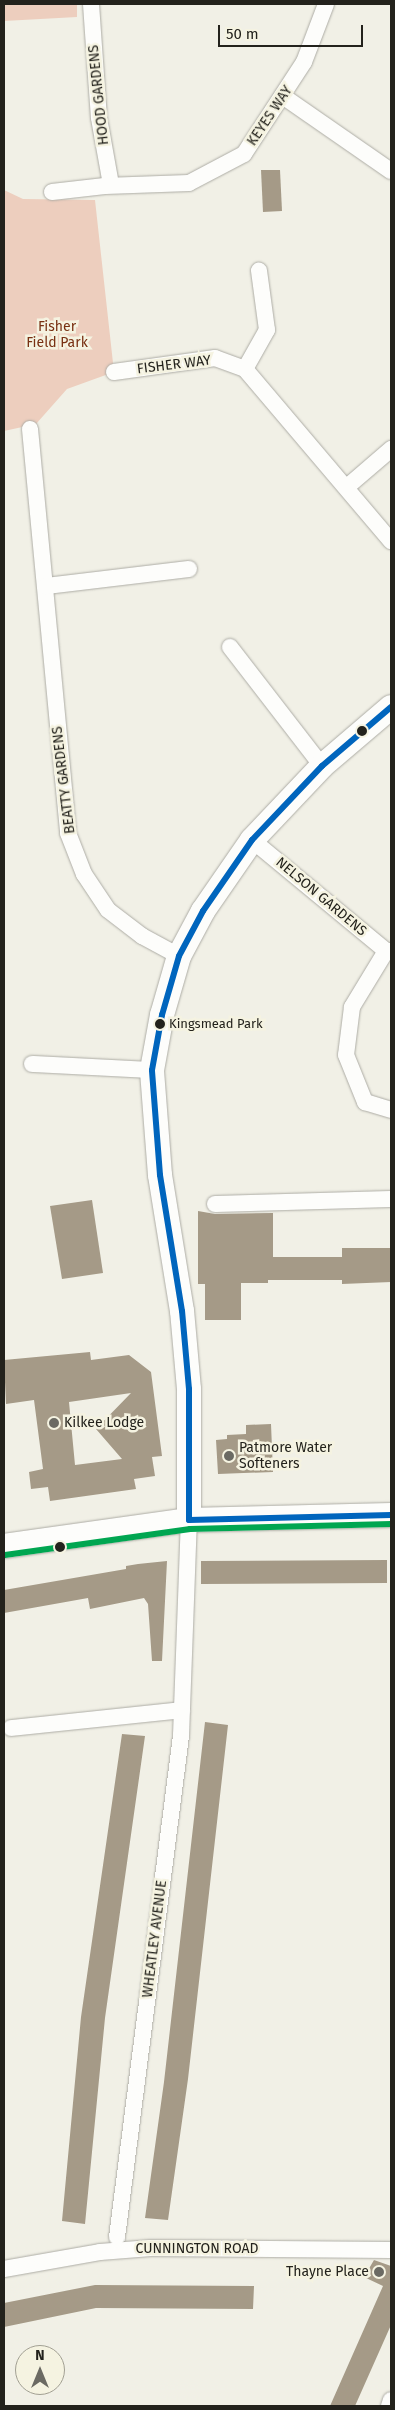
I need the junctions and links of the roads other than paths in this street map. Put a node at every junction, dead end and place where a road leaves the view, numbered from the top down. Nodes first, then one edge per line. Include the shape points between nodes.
1 (91, 4) edge
2 (326, 4) edge
3 (284, 97) junction
4 (391, 171) edge
5 (111, 185) junction
6 (52, 192) dead end
7 (259, 271) dead end
8 (245, 369) junction
9 (114, 372) dead end
10 (30, 429) dead end
11 (391, 449) edge
12 (348, 486) junction
13 (391, 541) edge
14 (189, 568) dead end
15 (46, 586) junction
16 (230, 647) dead end
17 (391, 707) edge
18 (322, 766) junction
19 (252, 840) junction
20 (388, 950) edge
21 (180, 956) junction
22 (32, 1064) dead end
23 (152, 1070) junction
24 (391, 1110) edge
25 (391, 1199) edge
26 (215, 1204) dead end
27 (391, 1515) edge
28 (189, 1520) junction
29 (4, 1546) edge
30 (182, 1710) junction
31 (11, 1728) dead end
32 (116, 2236) dead end
33 (391, 2250) edge
34 (4, 2268) edge
35 (391, 2400) edge
36 (389, 2406) edge

1 - 5 street, HOOD GARDENS via 99,118
2 - 3 street, KEYES WAY via 304,62
3 - 4 street
3 - 5 street, KEYES WAY via 244,154 189,183
5 - 6 street, KEYES WAY
7 - 8 street via 267,330
8 - 9 street, FISHER WAY via 215,358
8 - 12 street, FISHER WAY
10 - 15 street, BEATTY GARDENS
11 - 12 street
12 - 13 street, FISHER WAY
14 - 15 street
15 - 21 street, BEATTY GARDENS via 68,833 84,874 108,910 142,936
16 - 18 street
17 - 18 street
18 - 19 street
19 - 20 street, NELSON GARDENS
19 - 21 street via 203,911
20 - 24 street via 352,1007 346,1056 365,1102
21 - 23 street via 162,1015
22 - 23 street
23 - 28 street via 160,1174 182,1311 189,1389
25 - 26 street
27 - 28 street
28 - 29 street
28 - 30 street, WHEATLEY AVENUE
30 - 31 street
30 - 32 street, WHEATLEY AVENUE
33 - 34 street, CUNNINGTON ROAD via 151,2248 100,2252
35 - 36 street

